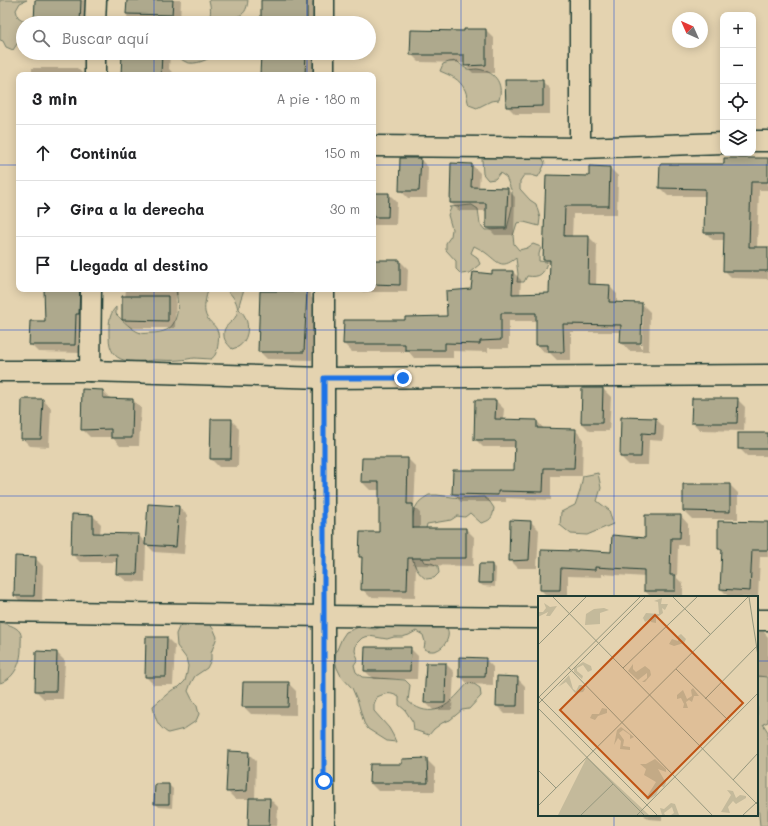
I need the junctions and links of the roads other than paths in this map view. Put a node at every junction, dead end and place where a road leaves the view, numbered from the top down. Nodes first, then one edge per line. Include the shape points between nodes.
1 (96, 0) edge
2 (324, 0) edge
3 (580, 0) edge
4 (96, 16) edge
5 (324, 16) edge
6 (95, 60) edge
7 (324, 60) edge
8 (95, 72) edge
9 (324, 72) edge
10 (768, 141) edge
11 (756, 142) edge
12 (720, 143) edge
13 (376, 146) edge
14 (580, 148) junction
15 (91, 292) edge
16 (324, 292) edge
17 (0, 371) edge
18 (90, 371) junction
19 (768, 375) edge
20 (324, 378) junction
21 (0, 611) edge
22 (324, 616) junction
23 (538, 618) edge
24 (324, 826) edge

1 - 4 street
2 - 5 street
3 - 14 street
6 - 8 street
7 - 9 street
10 - 11 street
12 - 14 street
13 - 14 street
15 - 18 street
16 - 20 street
17 - 18 street
18 - 20 street
19 - 20 street
20 - 22 street
21 - 22 street
22 - 23 street
22 - 24 street

